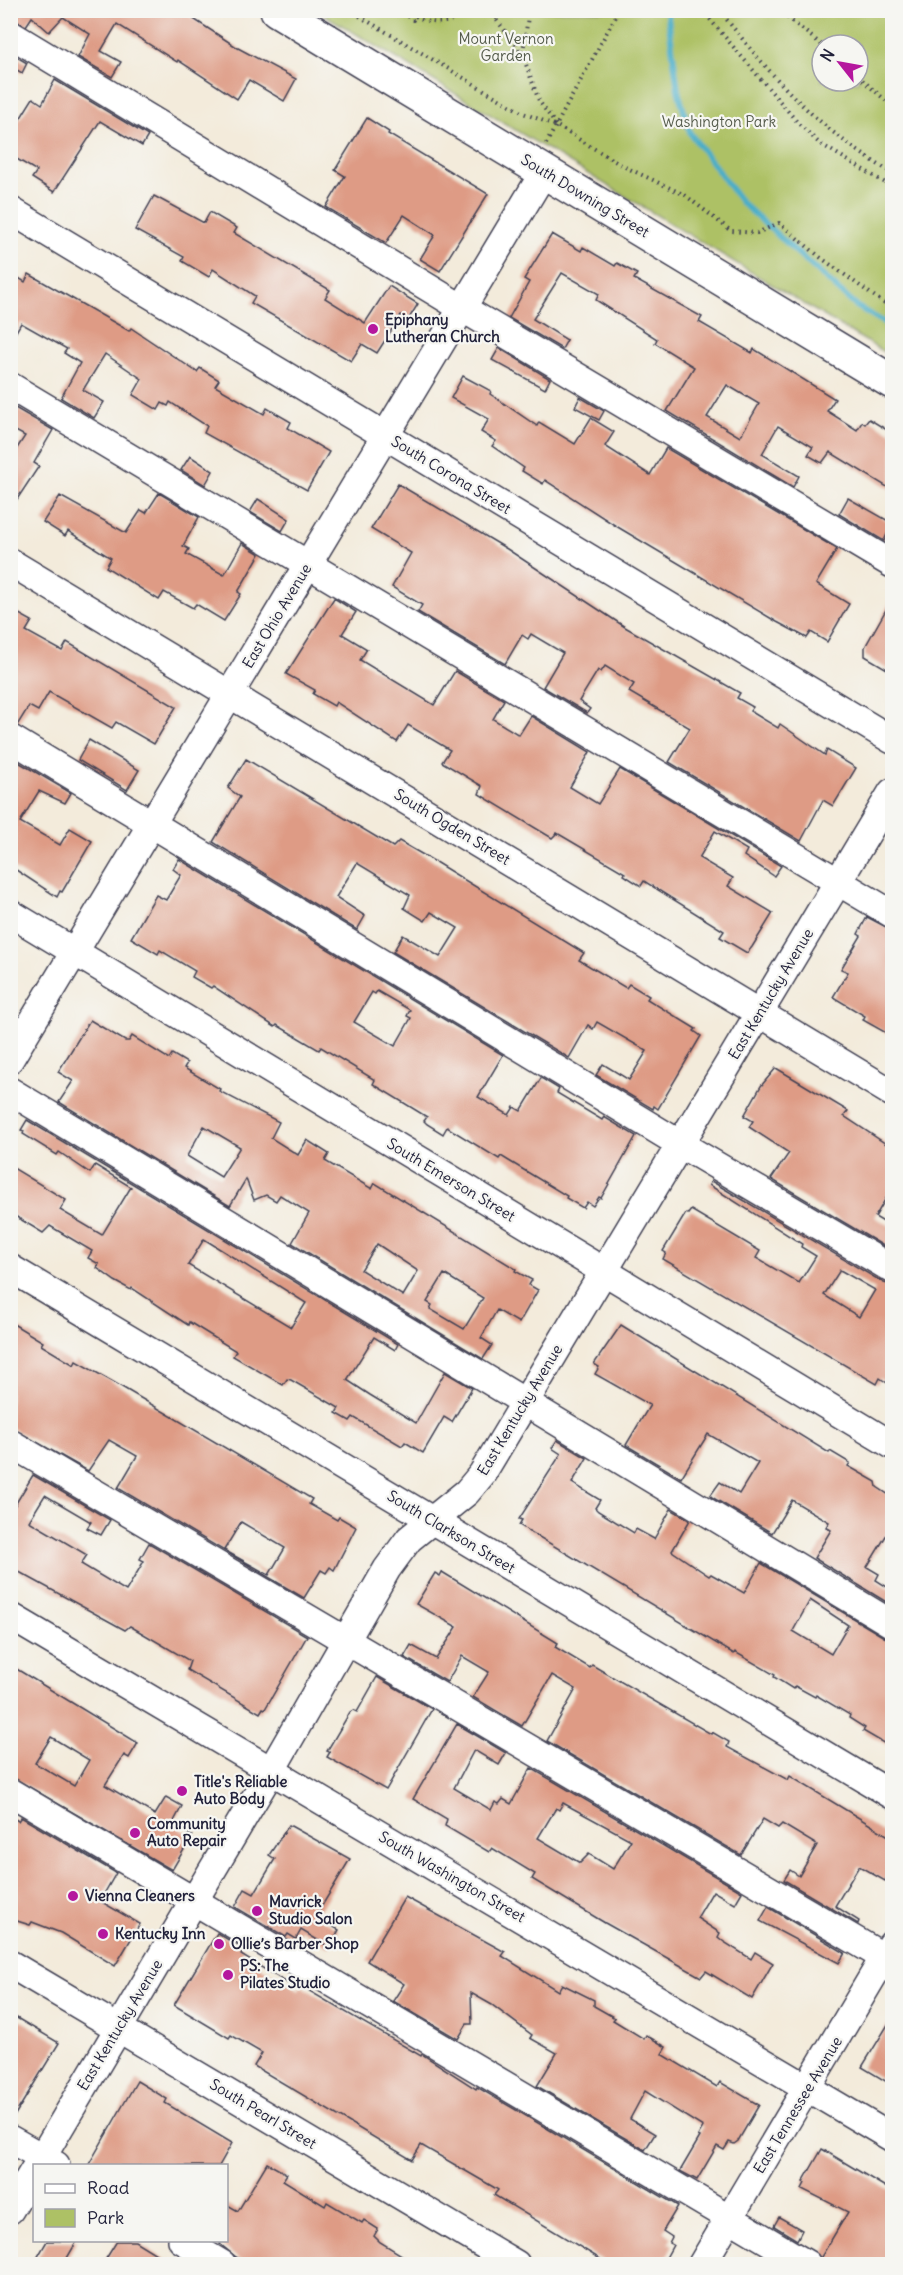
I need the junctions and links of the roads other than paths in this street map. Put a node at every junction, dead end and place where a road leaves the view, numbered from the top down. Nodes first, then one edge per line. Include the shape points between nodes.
1 (277, 10) edge
2 (10, 34) edge
3 (543, 161) junction
4 (10, 210) edge
5 (462, 308) junction
6 (892, 382) edge
7 (10, 386) edge
8 (386, 436) junction
9 (10, 562) edge
10 (892, 564) edge
11 (307, 566) junction
12 (230, 694) junction
13 (10, 738) edge
14 (892, 740) edge
15 (892, 792) edge
16 (152, 823) junction
17 (838, 881) junction
18 (10, 913) edge
19 (892, 914) edge
20 (74, 951) junction
21 (760, 1013) junction
22 (10, 1059) edge
23 (10, 1091) edge
24 (892, 1093) edge
25 (680, 1144) junction
26 (10, 1268) edge
27 (892, 1269) edge
28 (602, 1272) junction
29 (526, 1403) junction
30 (10, 1443) edge
31 (892, 1445) edge
32 (431, 1520) junction
33 (10, 1616) edge
34 (892, 1624) edge
35 (346, 1641) junction
36 (271, 1771) junction
37 (10, 1792) edge
38 (892, 1795) edge
39 (194, 1900) junction
40 (890, 1954) edge
41 (10, 1964) edge
42 (118, 2028) junction
43 (808, 2088) junction
44 (892, 2138) edge
45 (10, 2139) edge
46 (42, 2164) edge
47 (33, 2177) edge
48 (10, 2210) edge
49 (729, 2219) junction
50 (184, 2242) edge
51 (222, 2265) edge
52 (516, 2265) edge
53 (702, 2265) edge
54 (807, 2265) edge

1 - 3 main road, South Downing Street
2 - 5 street
3 - 5 street, East Ohio Avenue
3 - 6 main road, South Downing Street
4 - 8 street, South Corona Street
5 - 8 street, East Ohio Avenue
5 - 10 street
7 - 11 street
8 - 11 street, East Ohio Avenue
8 - 14 street, South Corona Street
9 - 12 street, South Ogden Street
11 - 12 street, East Ohio Avenue
11 - 17 street
12 - 16 street, East Ohio Avenue
12 - 21 street, South Ogden Street
13 - 16 street
15 - 17 street, East Kentucky Avenue
16 - 20 street, East Ohio Avenue
16 - 25 street
17 - 19 street
17 - 21 street, East Kentucky Avenue
18 - 20 street, South Emerson Street
20 - 22 street, East Ohio Avenue
20 - 28 street, South Emerson Street
21 - 24 street, South Ogden Street
21 - 25 street, East Kentucky Avenue
23 - 29 street
25 - 27 street
25 - 28 street, East Kentucky Avenue
26 - 32 street, South Clarkson Street
28 - 29 street, East Kentucky Avenue
28 - 31 street, South Emerson Street
29 - 32 street, East Kentucky Avenue via 475,1483
29 - 34 street
30 - 35 street
32 - 35 street, East Kentucky Avenue via 396,1555
32 - 38 street, South Clarkson Street
33 - 36 street, South Washington Street
35 - 36 street, East Kentucky Avenue
35 - 40 street
36 - 39 street, East Kentucky Avenue
36 - 43 street, South Washington Street
37 - 39 street
39 - 42 street, East Kentucky Avenue
39 - 49 street
40 - 43 street, East Tennessee Avenue
41 - 42 street, South Pearl Street
42 - 46 street, East Kentucky Avenue
42 - 52 street, South Pearl Street
43 - 44 street, South Washington Street
43 - 49 street, East Tennessee Avenue
45 - 46 street
47 - 48 street, East Kentucky Avenue
49 - 53 street, East Tennessee Avenue
49 - 54 street
50 - 51 street

